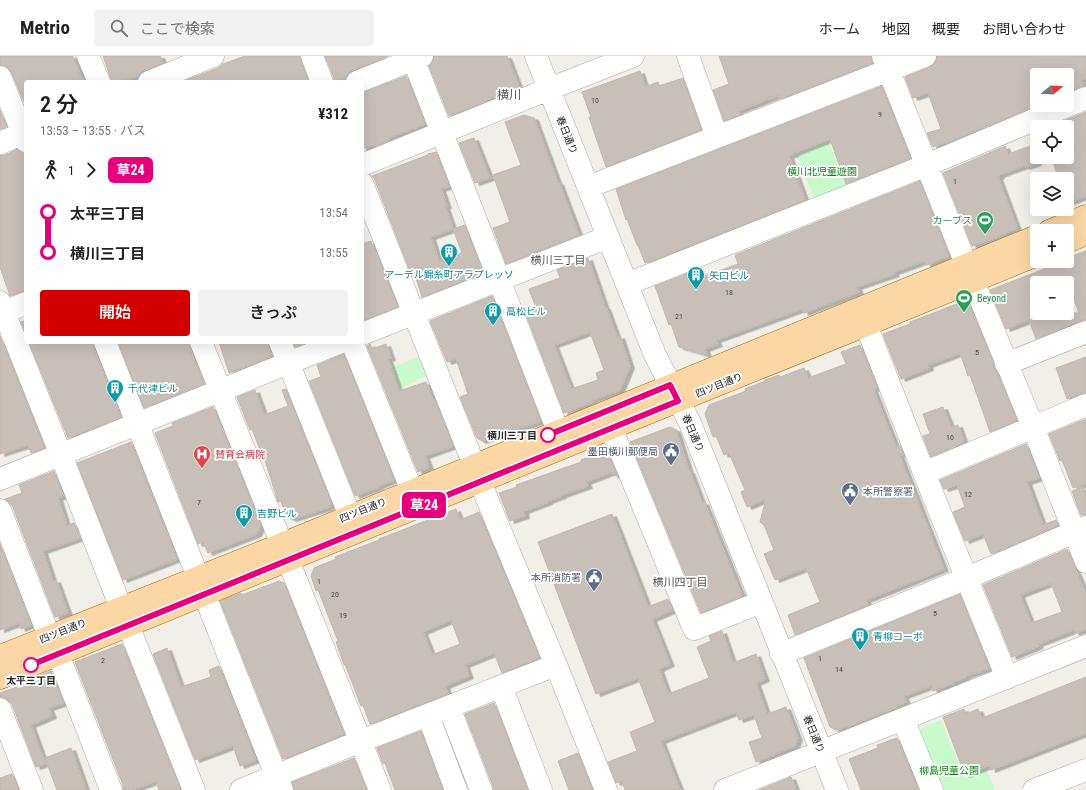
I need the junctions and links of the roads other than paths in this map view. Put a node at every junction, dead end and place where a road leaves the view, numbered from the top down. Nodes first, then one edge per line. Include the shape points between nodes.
1 (88, 56) edge
2 (213, 56) edge
3 (312, 56) edge
4 (536, 56) edge
5 (633, 56) edge
6 (688, 56) edge
7 (925, 56) edge
8 (416, 57) edge
9 (886, 63) edge
10 (171, 70) edge
11 (0, 77) edge
12 (98, 80) edge
13 (153, 80) edge
14 (321, 80) edge
15 (362, 80) edge
16 (549, 89) junction
17 (1086, 98) edge
18 (442, 132) junction
19 (24, 133) edge
20 (24, 135) edge
21 (717, 137) junction
22 (0, 143) edge
23 (364, 164) edge
24 (926, 165) junction
25 (588, 187) junction
26 (364, 188) edge
27 (1086, 216) edge
28 (1066, 224) edge
29 (1086, 234) edge
30 (608, 237) junction
31 (1074, 239) edge
32 (1030, 240) edge
33 (1030, 257) edge
34 (969, 273) junction
35 (499, 280) junction
36 (627, 284) junction
37 (24, 303) edge
38 (1, 309) edge
39 (414, 313) junction
40 (866, 325) junction
41 (1086, 332) edge
42 (364, 333) edge
43 (106, 344) edge
44 (202, 344) edge
45 (281, 344) edge
46 (336, 344) edge
47 (353, 344) edge
48 (289, 363) junction
49 (1006, 364) junction
50 (220, 391) junction
51 (674, 393) junction
52 (1086, 405) edge
53 (137, 425) junction
54 (1033, 427) junction
55 (611, 428) junction
56 (558, 431) junction
57 (61, 454) junction
58 (477, 473) junction
59 (924, 473) junction
60 (0, 479) edge
61 (412, 491) junction
62 (0, 510) edge
63 (350, 516) junction
64 (1080, 530) edge
65 (285, 552) junction
66 (1086, 562) edge
67 (966, 578) junction
68 (201, 586) junction
69 (761, 602) junction
70 (124, 617) junction
71 (54, 645) junction
72 (1086, 646) edge
73 (782, 654) junction
74 (0, 656) edge
75 (556, 665) junction
76 (0, 678) edge
77 (1007, 678) junction
78 (501, 686) junction
79 (449, 707) junction
80 (0, 709) edge
81 (428, 715) junction
82 (903, 719) junction
83 (361, 741) junction
84 (821, 752) junction
85 (1086, 770) edge
86 (280, 783) edge
87 (761, 783) edge
88 (32, 790) edge
89 (111, 790) edge
90 (194, 790) edge
91 (241, 790) edge
92 (380, 790) edge
93 (456, 790) edge
94 (481, 790) edge
95 (541, 790) edge
96 (606, 790) edge
97 (725, 790) edge
98 (837, 790) edge
99 (932, 790) edge
100 (1034, 790) edge

1 - 12 street
2 - 10 street
3 - 14 street
4 - 16 street, 春日通り
5 - 16 street
6 - 21 street
7 - 9 street
8 - 15 street
8 - 18 street
9 - 21 street
9 - 24 street
10 - 13 street
11 - 19 street
16 - 18 street
16 - 25 street, 春日通り
17 - 24 street
18 - 23 street
18 - 35 street
20 - 22 street
21 - 25 street
24 - 34 street
24 - 36 street
25 - 30 street, 春日通り
26 - 39 street
27 - 28 main road
29 - 31 main road
30 - 35 street
30 - 36 street, 春日通り
32 - 34 main road, 四ツ目通り
33 - 34 main road, 四ツ目通り
34 - 40 main road, 四ツ目通り
34 - 49 street
34 - 51 main road, 四ツ目通り
35 - 39 street
35 - 56 street
36 - 51 street, 春日通り via 655,355
37 - 38 street
38 - 57 street
39 - 42 street
39 - 58 street
40 - 51 main road, 四ツ目通り
40 - 59 street
41 - 49 street
43 - 53 street
44 - 50 street
45 - 48 street
46 - 48 street
47 - 61 street
48 - 50 street
48 - 63 street
49 - 54 street
50 - 53 street
50 - 65 street
51 - 55 main road, 四ツ目通り
51 - 56 main road, 四ツ目通り
51 - 69 street, 春日通り via 693,430
52 - 54 street
53 - 57 street
53 - 68 street
54 - 59 street
54 - 64 street
55 - 58 main road, 四ツ目通り
55 - 69 street via 694,629
56 - 58 main road, 四ツ目通り
57 - 60 street
57 - 70 street
58 - 61 main road, 四ツ目通り
58 - 65 main road, 四ツ目通り
58 - 75 street
59 - 67 street
61 - 63 main road, 四ツ目通り
62 - 71 street
63 - 65 main road, 四ツ目通り
64 - 66 street
64 - 67 street
65 - 68 main road, 四ツ目通り
65 - 83 street
67 - 73 street
67 - 77 street
68 - 70 main road, 四ツ目通り
68 - 86 street
69 - 73 street, 春日通り
70 - 71 main road, 四ツ目通り
70 - 90 street
71 - 74 main road, 四ツ目通り
71 - 76 main road, 四ツ目通り
71 - 89 street
72 - 77 street
73 - 84 street, 春日通り
75 - 78 street
75 - 96 street
77 - 82 street
78 - 79 street
78 - 95 street
79 - 81 street
79 - 94 street
80 - 88 street
81 - 83 street
81 - 93 street
82 - 84 street
82 - 99 street
83 - 86 street
83 - 92 street
84 - 87 street
84 - 98 street, 春日通り
85 - 100 street
86 - 91 street
87 - 97 street

